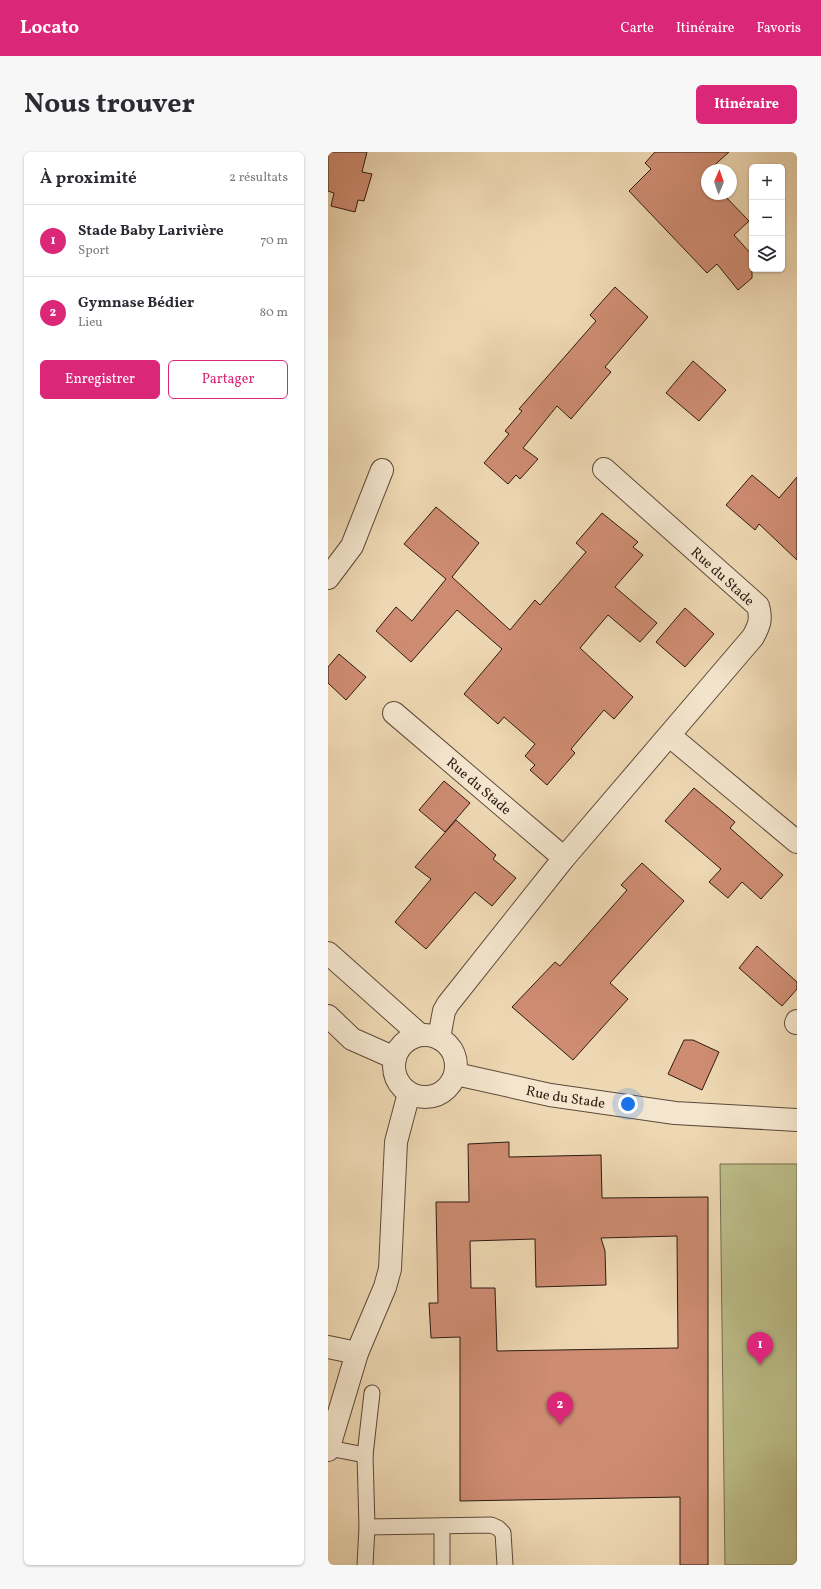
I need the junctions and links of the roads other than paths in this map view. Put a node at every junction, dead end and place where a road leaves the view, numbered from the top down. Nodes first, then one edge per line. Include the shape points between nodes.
1 (604, 469) dead end
2 (382, 470) dead end
3 (328, 578) edge
4 (394, 713) dead end
5 (670, 736) junction
6 (797, 842) edge
7 (564, 858) junction
8 (328, 954) edge
9 (328, 1016) edge
10 (429, 1037) junction
11 (395, 1058) junction
12 (456, 1074) junction
13 (409, 1093) junction
14 (797, 1120) edge
15 (328, 1347) edge
16 (357, 1353) junction
17 (372, 1393) dead end
18 (328, 1449) edge
19 (365, 1455) junction
20 (442, 1526) junction
21 (367, 1527) junction
22 (365, 1565) edge
23 (442, 1565) edge
24 (504, 1565) edge

1 - 5 street, Rue du Stade via 758,606 761,615 759,627 753,637
2 - 3 street via 352,546
4 - 7 street, Rue du Stade
5 - 6 street
5 - 7 street, Rue du Stade
7 - 10 street, Rue du Stade via 448,1004
8 - 10 street
9 - 11 street via 352,1039
10 - 11 street via 404,1043
10 - 12 street via 448,1044 454,1053
11 - 13 street via 396,1077
12 - 13 street via 446,1090 438,1095 428,1097
12 - 14 street, Rue du Stade via 550,1095 675,1113
13 - 16 street via 396,1142 390,1269
15 - 16 street
16 - 18 street
17 - 19 lane
18 - 19 lane
19 - 21 lane
20 - 21 lane
20 - 23 lane
20 - 24 lane via 491,1525 498,1528 505,1540
21 - 22 lane

